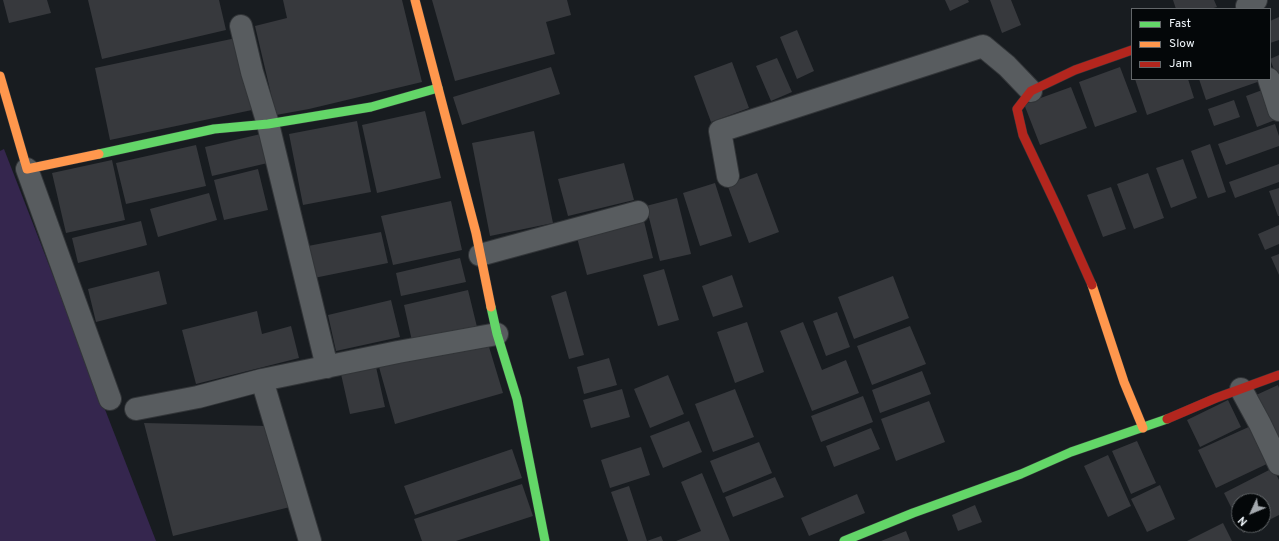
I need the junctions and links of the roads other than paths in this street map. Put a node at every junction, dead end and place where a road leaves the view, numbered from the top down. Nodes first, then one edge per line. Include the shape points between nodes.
1 (415, 0) edge
2 (241, 26) dead end
3 (1131, 50) edge
4 (1269, 80) edge
5 (1, 82) edge
6 (438, 88) junction
7 (1032, 91) junction
8 (1279, 110) edge
9 (268, 124) junction
10 (28, 169) junction
11 (728, 176) dead end
12 (638, 212) dead end
13 (480, 255) junction
14 (497, 334) junction
15 (327, 367) junction
16 (1279, 375) edge
17 (262, 380) junction
18 (1241, 389) junction
19 (110, 399) dead end
20 (136, 409) dead end
21 (1143, 428) junction
22 (1279, 464) edge
23 (310, 541) edge
24 (545, 541) edge
25 (844, 541) edge

1 - 6 street
2 - 9 street
3 - 7 street via 1075,70
4 - 8 street
5 - 10 street
6 - 9 street via 371,107
6 - 13 street
7 - 11 street via 983,46 720,131
7 - 21 street via 1017,109 1023,135 1090,280 1124,382
9 - 10 street via 214,129
9 - 15 street
10 - 19 street
12 - 13 street
13 - 14 street
14 - 15 street
14 - 24 street via 517,399
15 - 17 street
16 - 18 street
17 - 20 street
17 - 23 street
18 - 21 street
18 - 22 street
21 - 25 street via 1071,452 1021,474

